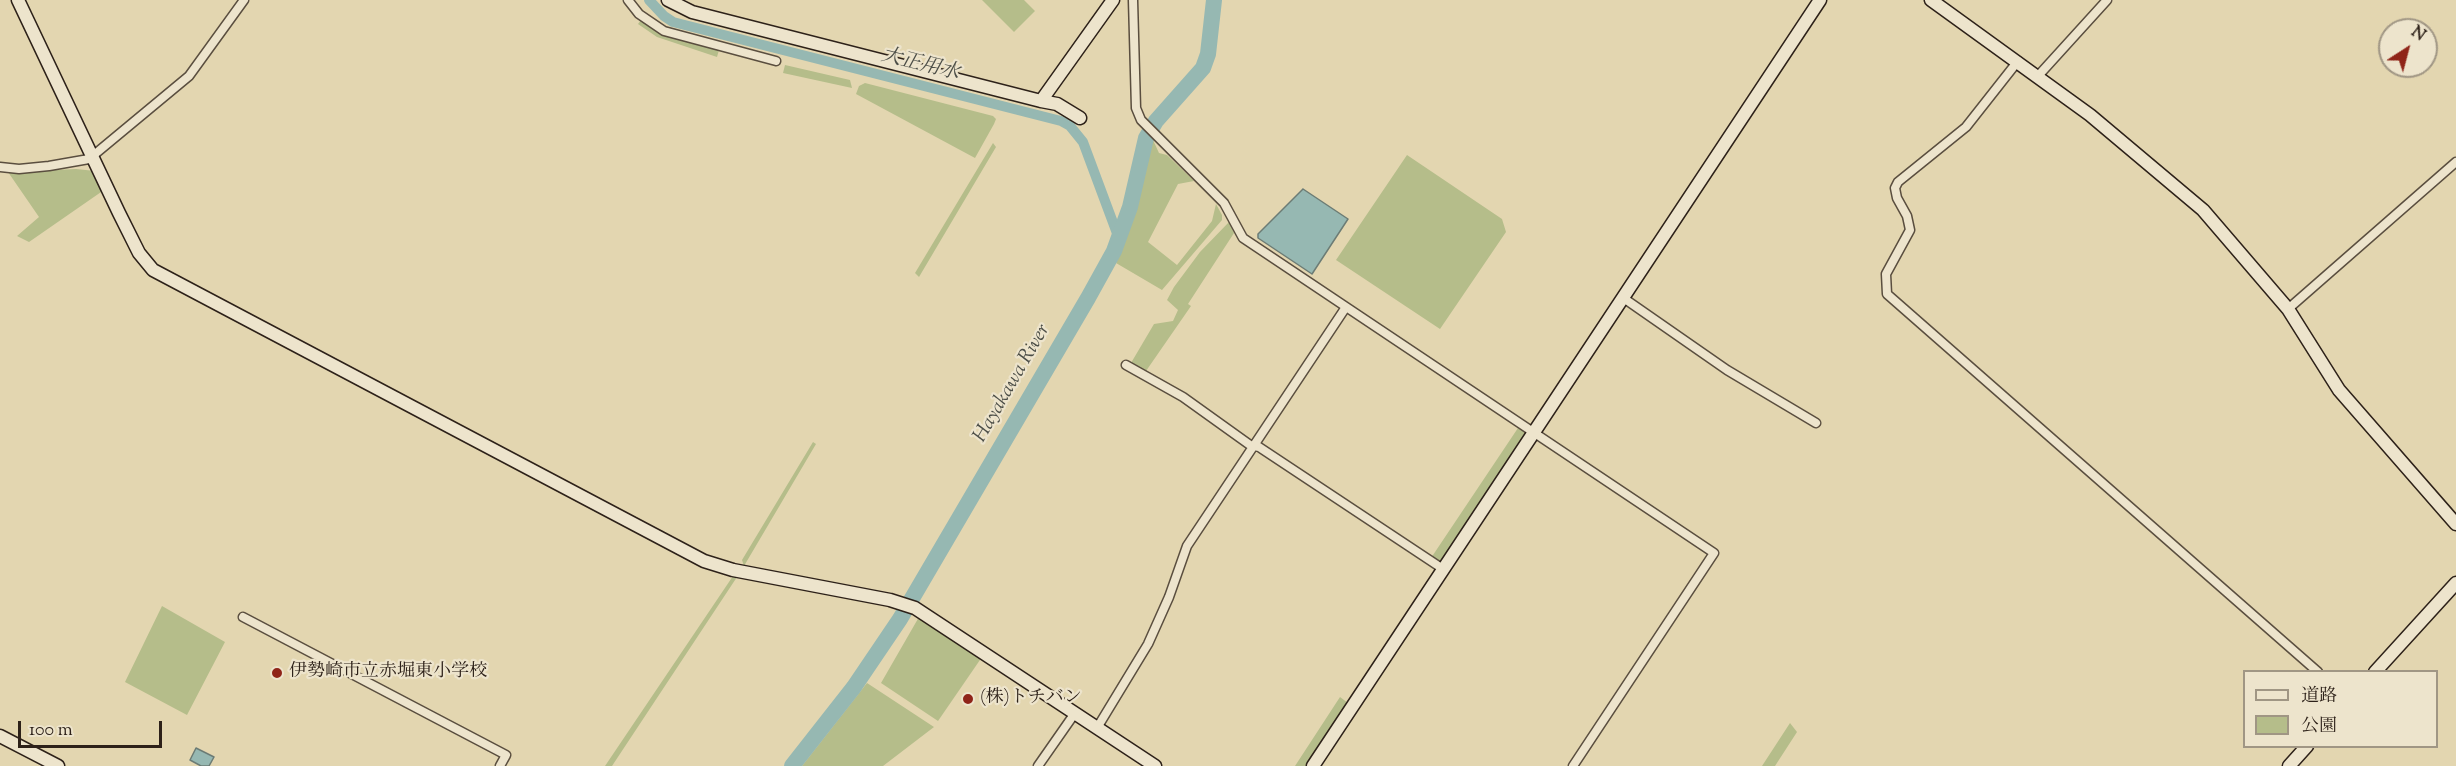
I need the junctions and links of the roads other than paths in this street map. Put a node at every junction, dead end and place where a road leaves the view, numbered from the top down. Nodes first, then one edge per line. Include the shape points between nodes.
1 (18, 0) edge
2 (244, 0) edge
3 (628, 0) edge
4 (668, 0) edge
5 (1113, 0) edge
6 (1132, 0) edge
7 (1820, 0) edge
8 (1931, 0) edge
9 (2107, 0) edge
10 (776, 61) dead end
11 (2018, 61) junction
12 (2038, 76) junction
13 (1041, 101) junction
14 (1080, 118) dead end
15 (92, 156) junction
16 (2456, 162) edge
17 (0, 167) edge
18 (1622, 297) junction
19 (1346, 307) junction
20 (2288, 309) junction
21 (1126, 365) dead end
22 (1816, 423) dead end
23 (1534, 432) junction
24 (1255, 446) junction
25 (2456, 524) edge
26 (1443, 569) junction
27 (2456, 583) edge
28 (243, 617) dead end
29 (2316, 670) edge
30 (2377, 670) edge
31 (1075, 713) junction
32 (1097, 728) junction
33 (0, 736) edge
34 (2306, 748) edge
35 (58, 766) edge
36 (500, 766) edge
37 (1038, 766) edge
38 (1155, 766) edge
39 (1313, 766) edge
40 (1573, 766) edge
41 (2289, 766) edge

1 - 15 street
2 - 15 street via 189,76
3 - 10 street via 639,14 664,31
4 - 13 street via 692,12
5 - 13 street
6 - 19 street via 1137,108 1141,120 1224,203 1243,238
7 - 18 street
8 - 11 street
9 - 12 street
11 - 12 street
11 - 29 street via 1966,127 1898,182 1897,198 1911,230 1886,274 1887,294
12 - 20 street via 2204,210
13 - 14 street via 1057,104
15 - 17 street via 86,161 66,164
15 - 31 street via 139,253 160,274 704,561 915,608
16 - 20 street
18 - 22 street via 1727,370
18 - 23 street
19 - 23 street
19 - 24 street
20 - 25 street via 2339,390
21 - 24 street via 1183,397
23 - 26 street
23 - 40 street via 1714,553
24 - 26 street
24 - 32 street via 1187,546 1152,635
26 - 39 street
27 - 30 street
28 - 36 street via 506,755
31 - 32 street
31 - 37 street
32 - 38 street
33 - 35 street
34 - 41 street

